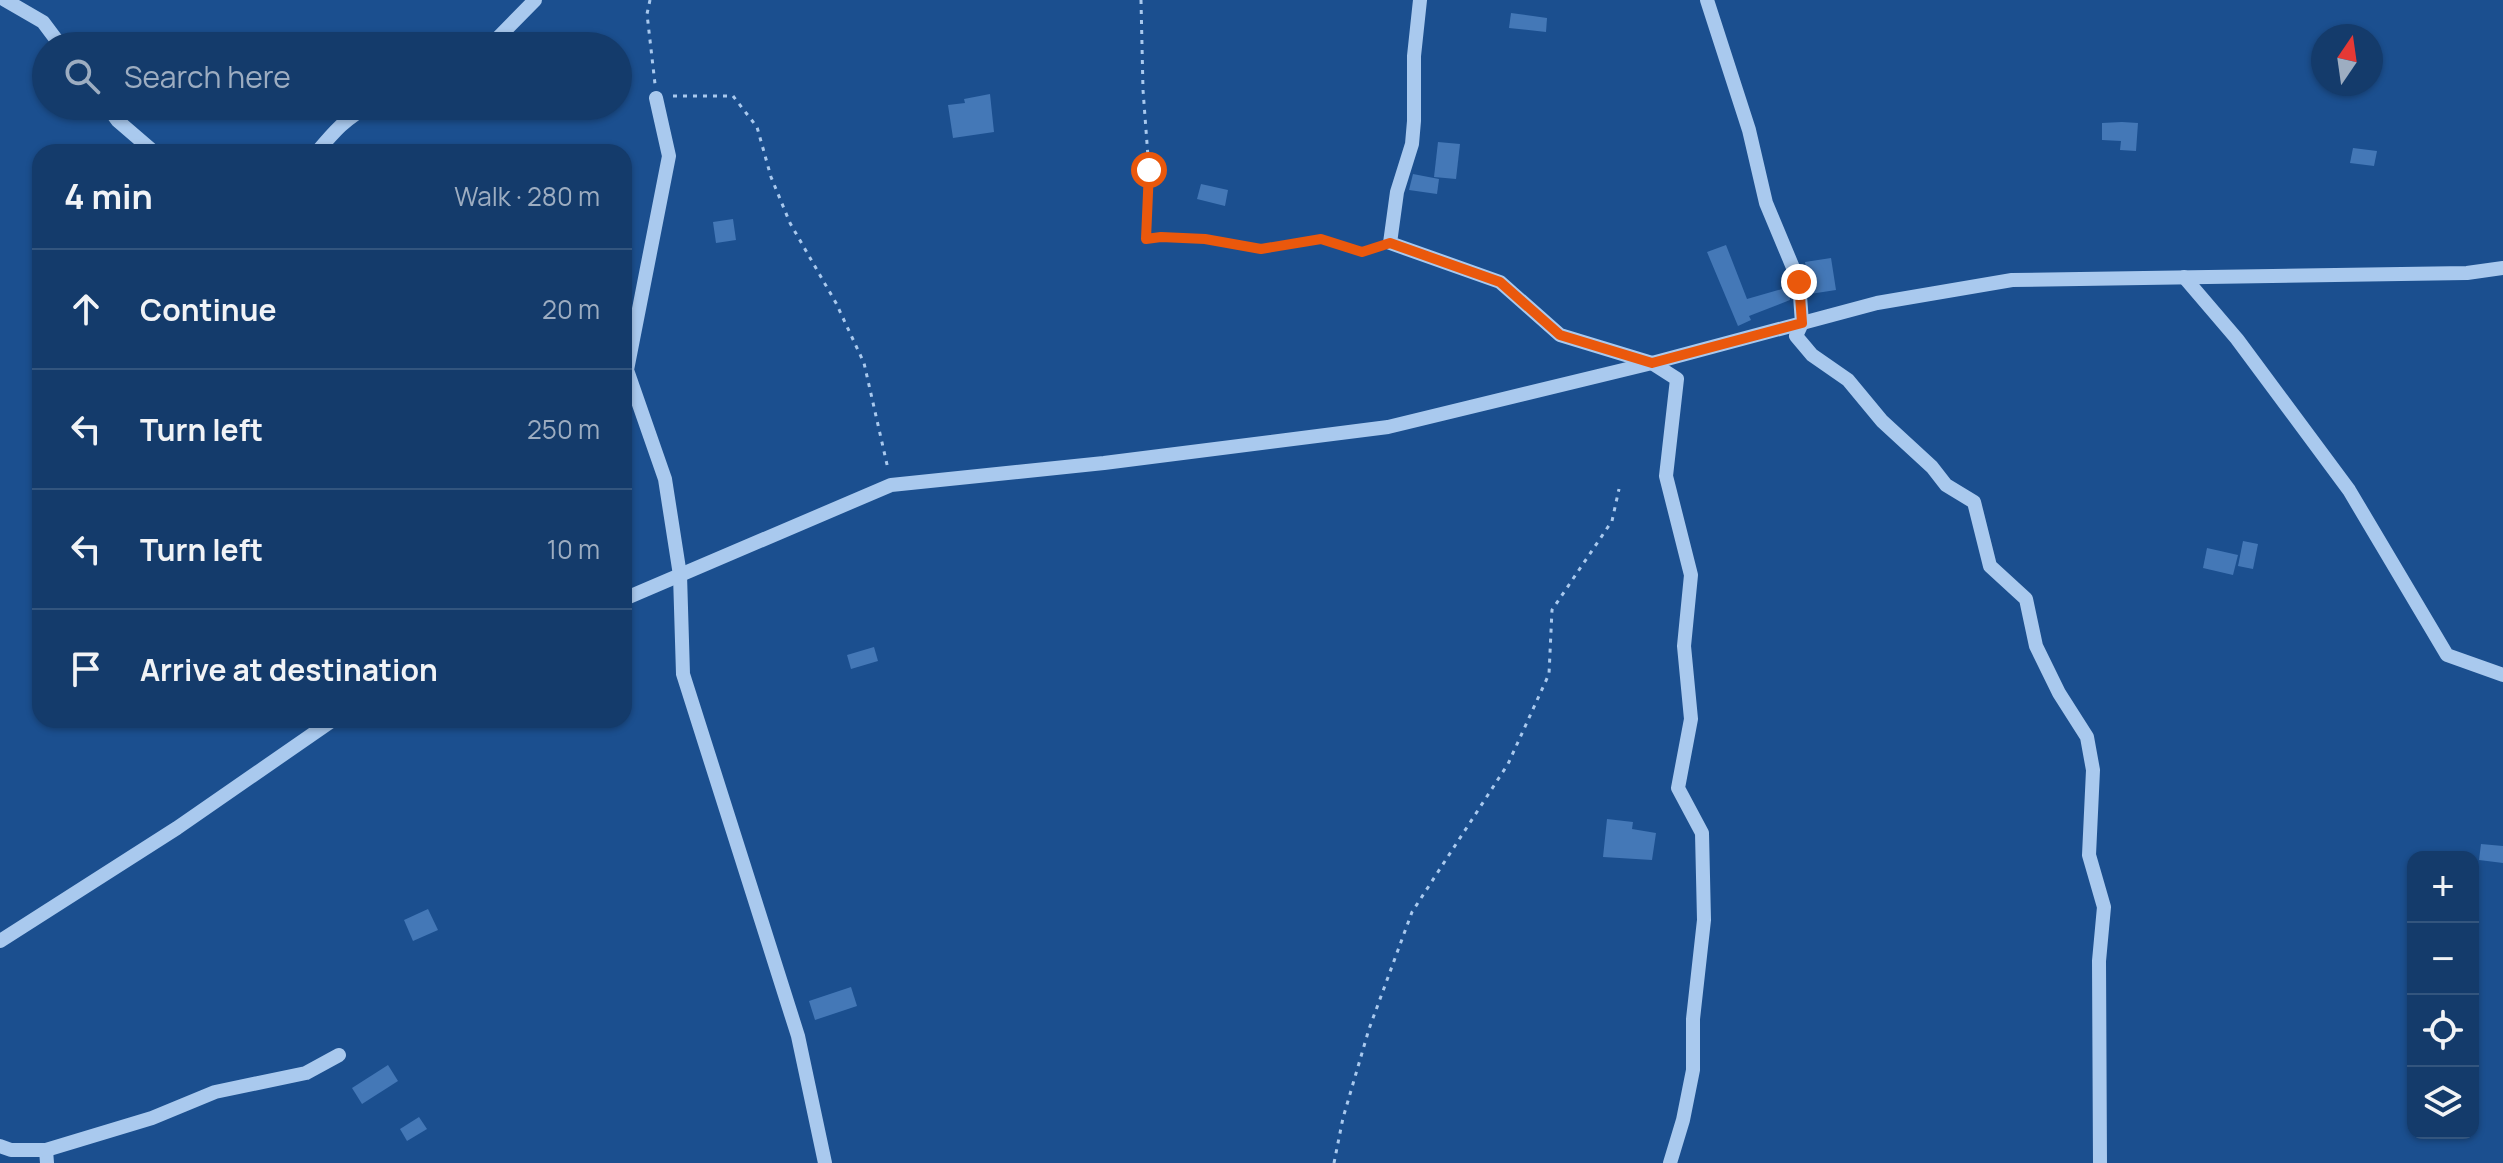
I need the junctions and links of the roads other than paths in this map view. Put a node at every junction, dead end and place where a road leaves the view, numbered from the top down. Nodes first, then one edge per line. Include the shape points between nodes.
1 (5, 0) edge
2 (535, 0) edge
3 (1420, 0) edge
4 (1707, 0) edge
5 (50, 32) edge
6 (504, 32) edge
7 (656, 98) road end
8 (117, 120) edge
9 (349, 120) edge
10 (145, 144) edge
11 (324, 144) edge
12 (2503, 268) edge
13 (2184, 277) junction
14 (1802, 323) junction
15 (632, 345) edge
16 (1652, 363) junction
17 (632, 384) edge
18 (680, 575) junction
19 (632, 596) edge
20 (2503, 675) edge
21 (321, 728) edge
22 (0, 941) edge
23 (339, 1055) dead end
24 (0, 1146) edge
25 (47, 1156) edge
26 (825, 1163) edge
27 (1670, 1163) edge
28 (2100, 1163) edge

1 - 5 street
2 - 6 street
3 - 16 street via 1412,144 1397,192 1390,243 1500,282 1560,335
4 - 14 street via 1749,130 1766,203 1799,282
7 - 15 street via 669,156
8 - 10 street
9 - 11 street
12 - 13 street
13 - 14 street via 2012,280 1877,303
13 - 20 street via 2349,490 2447,655
14 - 16 street
14 - 28 street via 1796,336 1812,355 1848,380 1946,485 1974,502 1990,566 2026,599 2036,646 2087,737 2093,770 2089,855 2104,907 2099,961
16 - 18 street via 1388,427 891,485
16 - 27 street via 1677,379 1666,476 1691,575 1684,646 1691,719 1678,788 1702,833 1704,920 1693,1070
17 - 18 street via 665,479
18 - 19 street
18 - 26 street via 683,674 798,1036
21 - 22 street
23 - 25 street via 306,1073 215,1092
24 - 25 street

